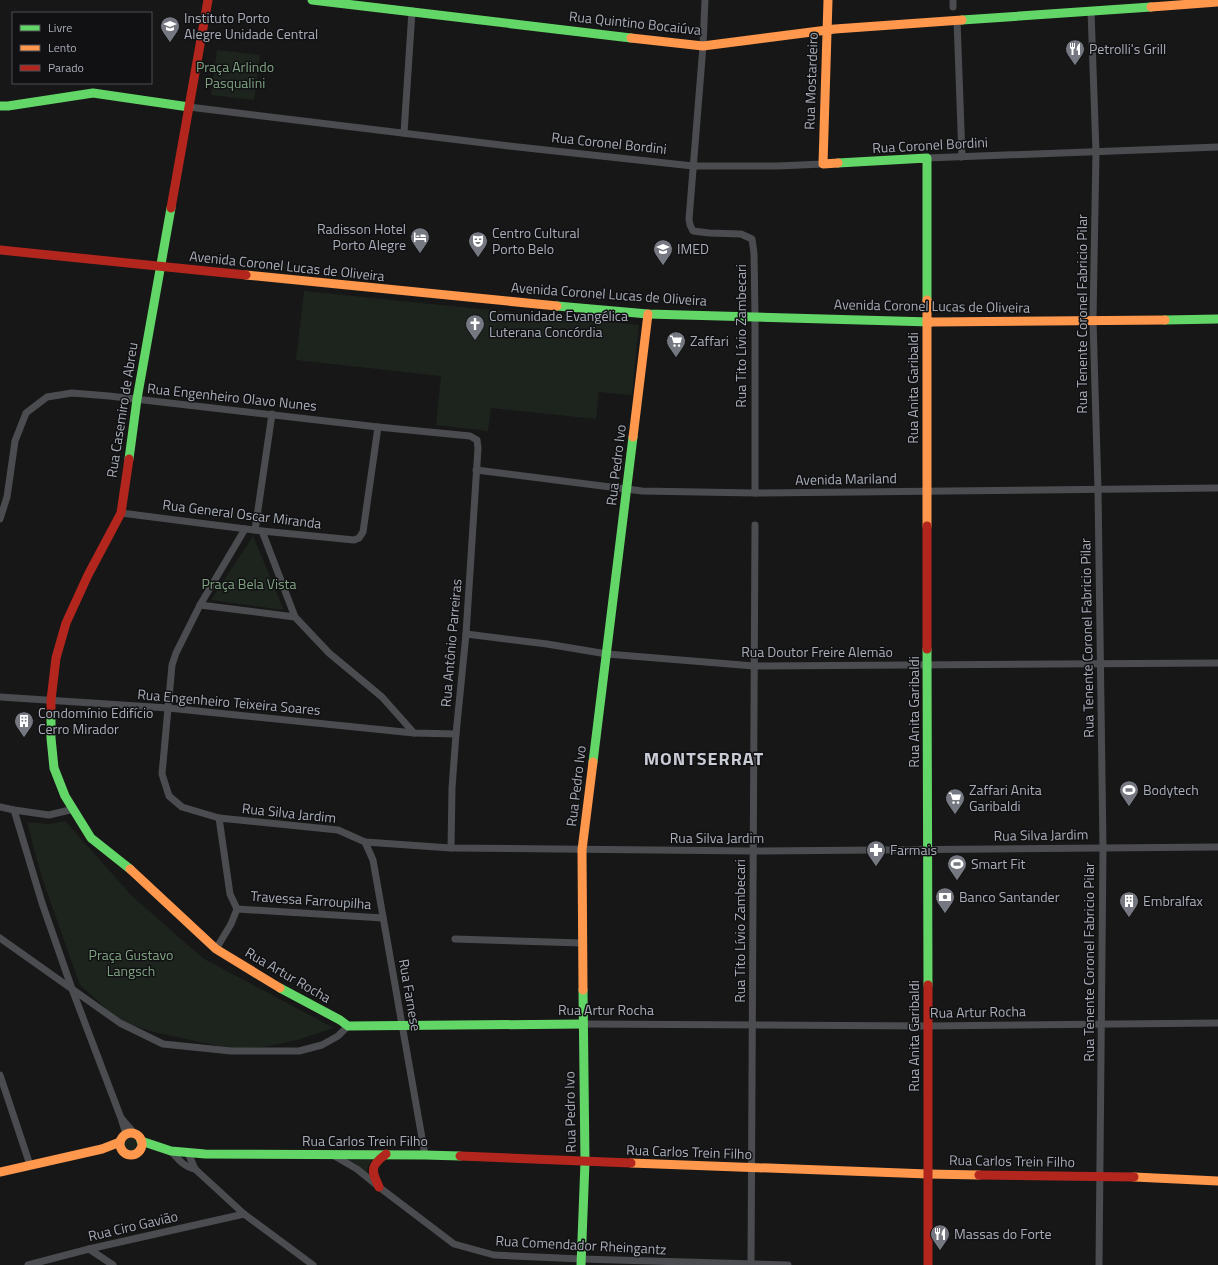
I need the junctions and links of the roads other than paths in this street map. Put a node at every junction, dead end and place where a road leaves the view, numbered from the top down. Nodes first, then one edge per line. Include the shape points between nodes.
1 (208, 0) edge
2 (317, 0) edge
3 (705, 0) edge
4 (828, 0) edge
5 (1218, 2) edge
6 (1091, 11) junction
7 (412, 12) junction
8 (957, 20) junction
9 (827, 30) junction
10 (703, 46) junction
11 (0, 106) edge
12 (189, 107) junction
13 (404, 133) junction
14 (1218, 147) edge
15 (1096, 152) junction
16 (962, 157) junction
17 (927, 158) junction
18 (822, 164) junction
19 (693, 166) junction
20 (0, 250) edge
21 (160, 267) junction
22 (648, 314) junction
23 (755, 316) junction
24 (1218, 319) edge
25 (1093, 320) junction
26 (927, 322) junction
27 (137, 399) junction
28 (272, 414) junction
29 (378, 427) junction
30 (477, 440) joint
31 (476, 470) junction
32 (1218, 488) edge
33 (627, 489) junction
34 (1098, 490) junction
35 (928, 491) junction
36 (755, 493) junction
37 (7, 497) junction
38 (0, 504) edge
39 (121, 513) junction
40 (0, 519) edge
41 (754, 525) dead end
42 (245, 529) junction
43 (259, 530) junction
44 (200, 605) junction
45 (295, 617) junction
46 (466, 634) junction
47 (607, 654) junction
48 (1218, 663) edge
49 (1101, 664) junction
50 (928, 665) junction
51 (754, 666) junction
52 (0, 697) edge
53 (51, 700) junction
54 (168, 708) junction
55 (414, 733) junction
56 (456, 734) junction
57 (0, 806) edge
58 (74, 809) junction
59 (14, 810) junction
60 (219, 818) junction
61 (365, 842) junction
62 (1218, 847) edge
63 (451, 848) junction
64 (1103, 848) junction
65 (582, 850) junction
66 (928, 850) junction
67 (753, 851) junction
68 (237, 909) junction
69 (383, 918) junction
70 (0, 938) edge
71 (455, 939) dead end
72 (582, 943) junction
73 (216, 949) junction
74 (72, 989) junction
75 (1218, 1023) edge
76 (583, 1024) junction
77 (1102, 1024) junction
78 (752, 1025) junction
79 (348, 1026) junction
80 (403, 1026) junction
81 (928, 1026) junction
82 (0, 1075) edge
83 (131, 1142) junction
84 (172, 1151) junction
85 (188, 1152) junction
86 (330, 1154) junction
87 (386, 1154) junction
88 (425, 1155) junction
89 (585, 1162) junction
90 (30, 1165) junction
91 (752, 1168) junction
92 (195, 1169) junction
93 (0, 1172) edge
94 (928, 1174) junction
95 (1100, 1176) junction
96 (1218, 1181) edge
97 (379, 1188) junction
98 (244, 1214) junction
99 (89, 1249) junction
100 (581, 1262) edge
101 (751, 1264) edge
102 (28, 1265) edge
103 (113, 1265) edge
104 (313, 1265) edge
105 (788, 1265) edge
106 (928, 1265) edge
107 (1099, 1265) edge

1 - 12 street, Rua Casemiro de Abreu
2 - 7 street, Rua Quintino Bocaiúva
3 - 10 street
4 - 9 street, Rua Mostardeiro
5 - 6 street, Rua Quintino Bocaiúva
6 - 8 street, Rua Quintino Bocaiúva
6 - 15 street, Rua Tenente Coronel Fabricio Pilar
7 - 10 street, Rua Quintino Bocaiúva
7 - 13 street
8 - 9 street, Rua Quintino Bocaiúva
8 - 16 street
9 - 10 street, Rua Quintino Bocaiúva
9 - 18 street, Rua Mostardeiro
10 - 19 street
11 - 12 street, Rua Coronel Bordini via 93,94
12 - 13 street, Rua Coronel Bordini
12 - 21 street, Rua Casemiro de Abreu
13 - 19 street, Rua Coronel Bordini
14 - 15 street, Rua Coronel Bordini
15 - 16 street, Rua Coronel Bordini
15 - 25 street, Rua Tenente Coronel Fabricio Pilar
16 - 17 street, Rua Coronel Bordini
17 - 18 street, Rua Coronel Bordini
17 - 26 street, Rua Anita Garibaldi
18 - 19 street, Rua Coronel Bordini
19 - 23 street, Rua Tito Lívio Zambecari via 689,219 693,231 741,234 752,239
20 - 21 street, Avenida Coronel Lucas de Oliveira
21 - 22 street, Avenida Coronel Lucas de Oliveira
21 - 27 street, Rua Casemiro de Abreu
22 - 23 street, Avenida Coronel Lucas de Oliveira
22 - 33 street, Rua Pedro Ivo
23 - 26 street, Avenida Coronel Lucas de Oliveira
23 - 36 street, Rua Tito Lívio Zambecari
24 - 25 street, Avenida Coronel Lucas de Oliveira
25 - 26 street, Avenida Coronel Lucas de Oliveira
25 - 34 street, Rua Tenente Coronel Fabricio Pilar
26 - 35 street, Rua Anita Garibaldi
27 - 28 street, Rua Engenheiro Olavo Nunes
27 - 37 street, Rua Engenheiro Olavo Nunes via 72,393 48,397 26,413 15,441
27 - 39 street, Rua Casemiro de Abreu
28 - 29 street, Rua Engenheiro Olavo Nunes
28 - 43 street
29 - 30 street, Rua Engenheiro Olavo Nunes via 470,436
29 - 43 street, Rua General Oscar Miranda via 359,538 354,540
30 - 31 street, Rua Antônio Parreiras
31 - 33 street, Avenida Mariland
31 - 46 street, Rua Antônio Parreiras
32 - 34 street, Avenida Mariland
33 - 36 street, Avenida Mariland
33 - 47 street, Rua Pedro Ivo
34 - 35 street, Avenida Mariland
34 - 49 street, Rua Tenente Coronel Fabricio Pilar
35 - 36 street, Avenida Mariland
35 - 50 street, Rua Anita Garibaldi
37 - 38 street
37 - 40 street, Rua Engenheiro Olavo Nunes
39 - 42 street, Rua General Oscar Miranda
39 - 53 street, Rua Casemiro de Abreu via 88,575 66,624 56,658
41 - 51 street, Rua Tito Lívio Zambecari
42 - 43 street, Rua General Oscar Miranda
42 - 44 street, Rua Silva Jardim
43 - 45 street
44 - 45 street
44 - 54 street, Rua Silva Jardim via 172,665
45 - 55 street via 329,653 382,697
46 - 47 street, Rua Doutor Freire Alemão
46 - 56 street, Rua Antônio Parreiras
47 - 51 street, Rua Doutor Freire Alemão
47 - 65 street, Rua Pedro Ivo
48 - 49 street, Rua Doutor Freire Alemão
49 - 50 street, Rua Doutor Freire Alemão
49 - 64 street, Rua Tenente Coronel Fabricio Pilar
50 - 51 street, Rua Doutor Freire Alemão
50 - 66 street, Rua Anita Garibaldi
51 - 67 street, Rua Tito Lívio Zambecari
52 - 53 street, Rua Engenheiro Teixeira Soares
53 - 54 street, Rua Engenheiro Teixeira Soares
53 - 58 street, Rua Casemiro de Abreu via 54,768 65,796
54 - 55 street, Rua Engenheiro Teixeira Soares
54 - 60 street, Rua Silva Jardim via 162,774 169,796 182,807
55 - 56 street, Rua Engenheiro Teixeira Soares
56 - 63 street, Rua Antônio Parreiras
57 - 59 street
58 - 59 street via 49,815
58 - 73 street, Rua Artur Rocha via 91,838 134,872
59 - 74 street via 42,903
60 - 61 street, Rua Silva Jardim via 338,830
60 - 68 street via 230,894
61 - 63 street, Rua Silva Jardim
61 - 69 street, Rua Farnese via 373,860
62 - 64 street, Rua Silva Jardim
63 - 65 street, Rua Silva Jardim
64 - 66 street, Rua Silva Jardim
64 - 77 street, Rua Tenente Coronel Fabricio Pilar
65 - 67 street, Rua Silva Jardim
65 - 72 street, Rua Pedro Ivo
66 - 67 street, Rua Silva Jardim
66 - 81 street, Rua Anita Garibaldi
67 - 78 street, Rua Tito Lívio Zambecari
68 - 69 street, Travessa Farroupilha
68 - 73 street
69 - 80 street, Rua Farnese
70 - 74 street
71 - 72 street
72 - 76 street, Rua Pedro Ivo
73 - 79 street, Rua Artur Rocha
74 - 79 street via 120,1023 163,1044 231,1051 299,1051 322,1045 338,1036
74 - 83 street
75 - 77 street, Rua Artur Rocha
76 - 78 street, Rua Artur Rocha
76 - 80 street, Rua Artur Rocha
76 - 89 street, Rua Pedro Ivo
77 - 81 street, Rua Artur Rocha
77 - 95 street, Rua Tenente Coronel Fabricio Pilar
78 - 81 street, Rua Artur Rocha
78 - 91 street, Rua Tito Lívio Zambecari
79 - 80 street, Rua Artur Rocha
80 - 88 street, Rua Farnese
81 - 94 street, Rua Anita Garibaldi
82 - 90 street
83 - 84 street, Rua Carlos Trein Filho
83 - 90 street
84 - 85 street, Rua Carlos Trein Filho
84 - 92 street via 188,1167
85 - 86 street, Rua Carlos Trein Filho
85 - 92 street
86 - 87 street, Rua Carlos Trein Filho
86 - 97 street, Rua Comendador Rheingantz via 357,1169
87 - 88 street, Rua Carlos Trein Filho
87 - 97 street via 372,1166
88 - 89 street, Rua Carlos Trein Filho
89 - 91 street, Rua Carlos Trein Filho
89 - 100 street, Rua Pedro Ivo
90 - 93 street
91 - 94 street, Rua Carlos Trein Filho
91 - 101 street, Rua Tito Lívio Zambecari
92 - 98 street
94 - 95 street, Rua Carlos Trein Filho
94 - 106 street, Rua Anita Garibaldi
95 - 96 street, Rua Carlos Trein Filho
95 - 107 street, Rua Tenente Coronel Fabricio Pilar
97 - 100 street, Rua Comendador Rheingantz via 454,1244 494,1255
98 - 99 street, Rua Ciro Gavião
98 - 104 street
99 - 102 street, Rua Ciro Gavião
99 - 103 street
100 - 101 street, Rua Comendador Rheingantz
101 - 105 street, Rua Comendador Rheingantz

